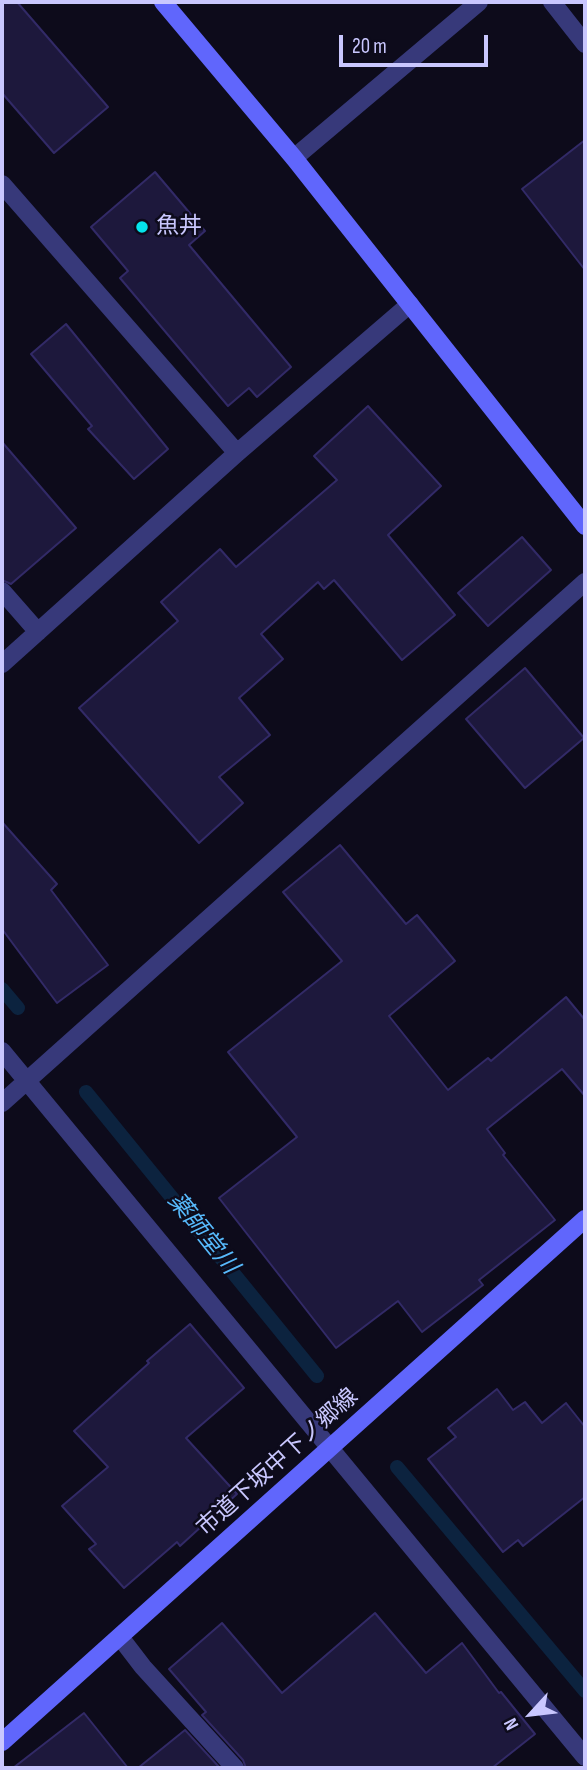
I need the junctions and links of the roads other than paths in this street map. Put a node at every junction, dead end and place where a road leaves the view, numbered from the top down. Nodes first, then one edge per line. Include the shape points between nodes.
1 (163, 2) edge
2 (479, 2) edge
3 (552, 2) edge
4 (585, 44) edge
5 (294, 158) junction
6 (2, 184) edge
7 (410, 304) junction
8 (237, 453) junction
9 (585, 526) edge
10 (585, 582) edge
11 (2, 591) edge
12 (38, 632) junction
13 (2, 664) edge
14 (2, 1051) edge
15 (27, 1081) junction
16 (2, 1103) edge
17 (585, 1219) edge
18 (330, 1450) junction
19 (120, 1637) junction
20 (2, 1742) edge
21 (585, 1757) edge
22 (235, 1768) edge

1 - 5 street
2 - 5 street
3 - 4 street
5 - 7 street
6 - 8 street
7 - 8 street
7 - 9 street
8 - 12 street
10 - 15 street
11 - 12 street
12 - 13 street
14 - 15 street
15 - 16 street
15 - 18 street
17 - 18 street, 市道下坂中下ノ郷線
18 - 19 street, 市道下坂中下ノ郷線
18 - 21 street
19 - 20 street, 市道下坂中下ノ郷線
19 - 22 street

